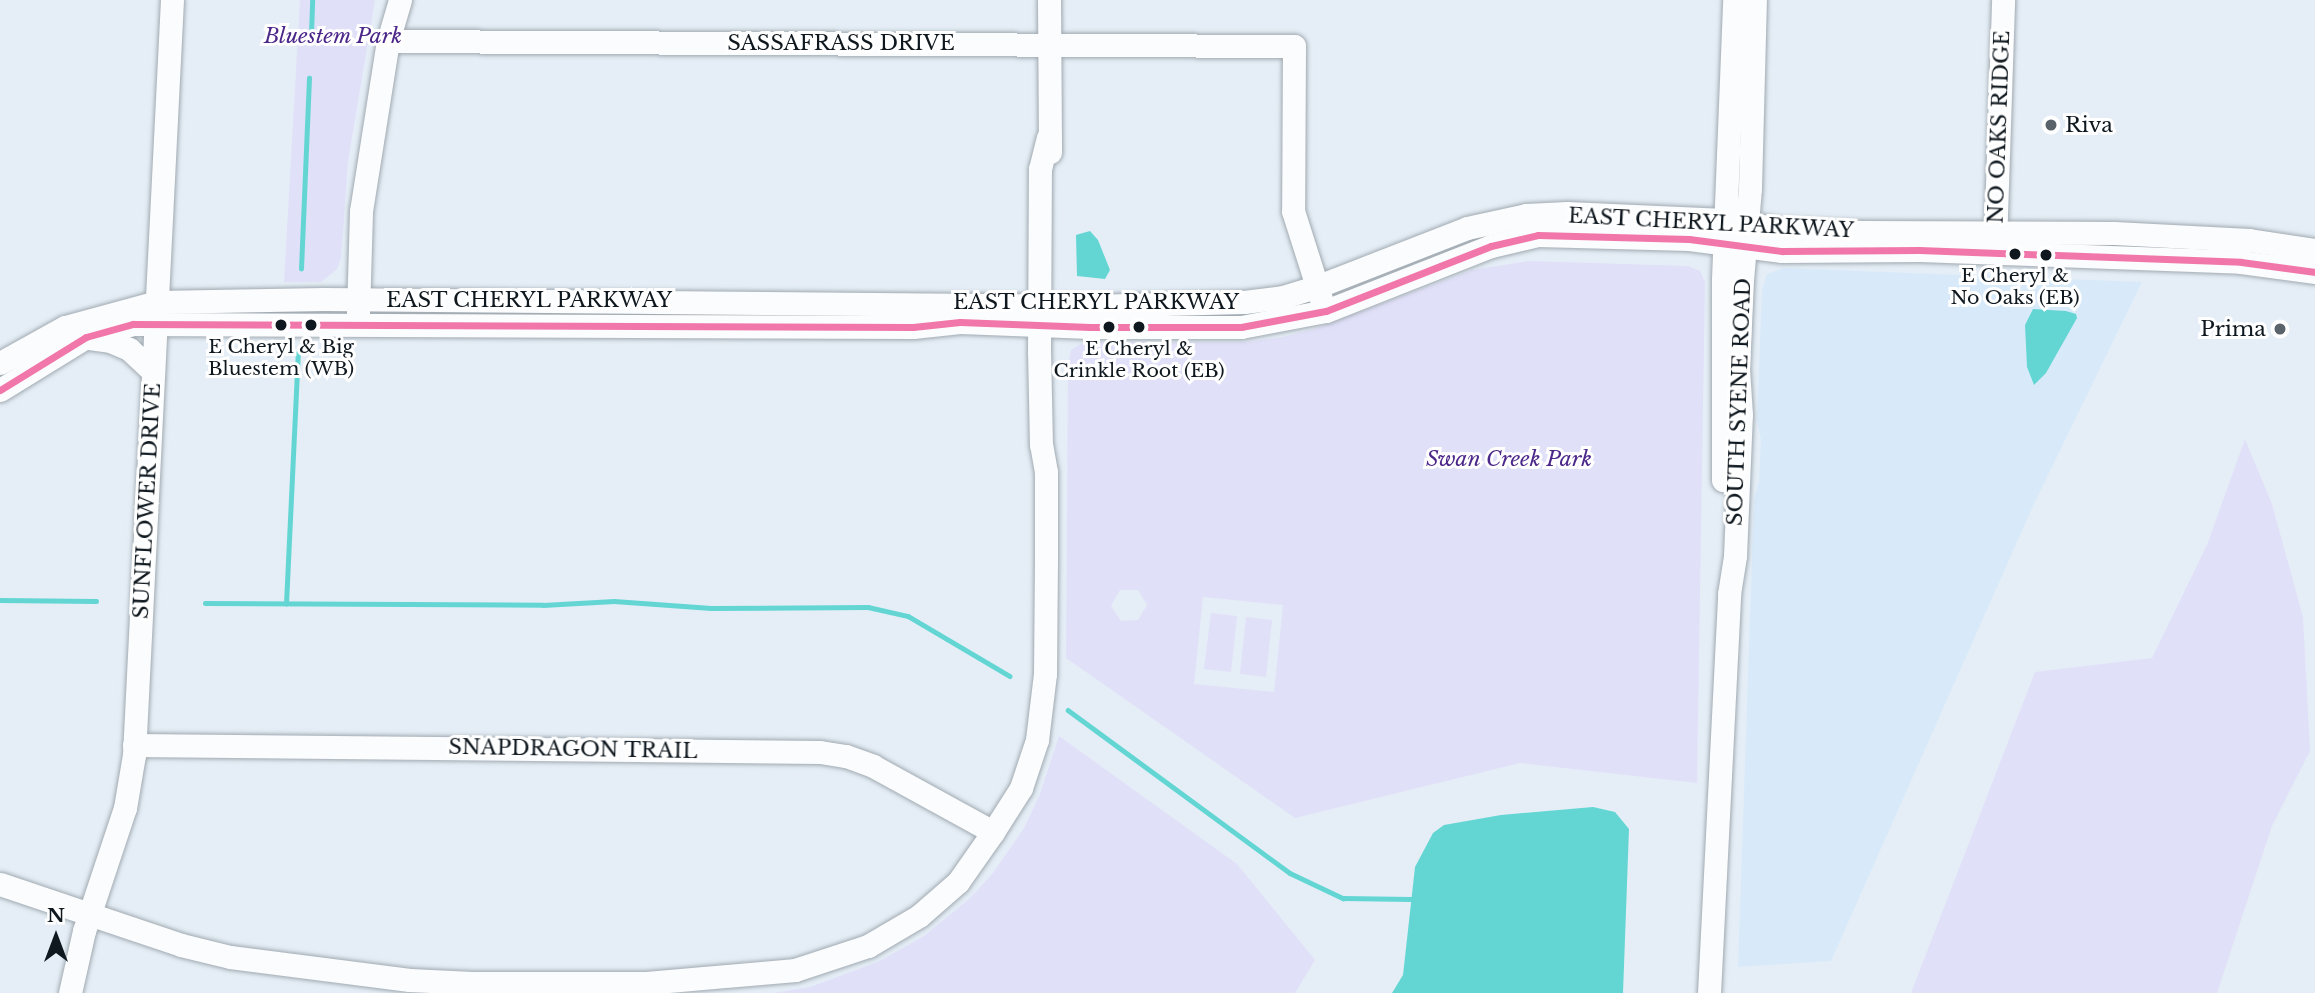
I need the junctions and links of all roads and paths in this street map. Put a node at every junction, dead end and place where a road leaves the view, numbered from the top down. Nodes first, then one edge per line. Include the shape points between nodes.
1 (172, 0) edge
2 (400, 0) edge
3 (1049, 0) edge
4 (1734, 0) edge
5 (1755, 0) edge
6 (2003, 0) edge
7 (388, 41) junction
8 (1048, 44) junction
9 (1735, 232) junction
10 (1995, 242) junction
11 (2315, 250) edge
12 (2315, 272) edge
13 (1316, 287) junction
14 (358, 299) junction
15 (157, 312) junction
16 (1326, 312) junction
17 (1046, 314) junction
18 (358, 323) junction
19 (86, 337) junction
20 (0, 363) edge
21 (153, 371) junction
22 (0, 390) edge
23 (134, 746) junction
24 (993, 832) junction
25 (0, 884) edge
26 (90, 913) junction
27 (665, 987) edge
28 (70, 993) edge
29 (1709, 993) edge

1 - 15 street, SUNFLOWER DRIVE
2 - 7 street
3 - 8 street
4 - 9 street, SOUTH SYENE ROAD
5 - 9 street, SOUTH SYENE ROAD
6 - 10 street, NO OAKS RIDGE
7 - 8 street, SASSAFRASS DRIVE
7 - 14 street via 361,211
8 - 13 street, SASSAFRASS DRIVE via 1294,46 1293,211
8 - 17 street via 1048,138 1053,170
9 - 10 street, EAST CHERYL PARKWAY via 1808,230
9 - 13 street, EAST CHERYL PARKWAY via 1567,213 1516,217 1467,228
9 - 16 street, EAST CHERYL PARKWAY via 1538,235 1491,246
9 - 29 street, SOUTH SYENE ROAD via 1723,464 1729,594
10 - 11 street, EAST CHERYL PARKWAY via 2114,233 2249,240
10 - 12 street, EAST CHERYL PARKWAY via 2251,262
13 - 16 street
13 - 17 street, EAST CHERYL PARKWAY via 1244,302
14 - 15 street, EAST CHERYL PARKWAY
14 - 17 street, EAST CHERYL PARKWAY
14 - 18 street
15 - 18 street, EAST CHERYL PARKWAY
15 - 19 street, EAST CHERYL PARKWAY
15 - 20 street, EAST CHERYL PARKWAY via 65,327
15 - 21 street, SUNFLOWER DRIVE
16 - 17 street, EAST CHERYL PARKWAY via 1241,327
17 - 18 street, EAST CHERYL PARKWAY via 914,327
17 - 24 street via 1041,445 1046,472 1045,674 1037,740 1021,788
19 - 21 street via 129,349
19 - 22 street, EAST CHERYL PARKWAY
21 - 23 street, SUNFLOWER DRIVE
23 - 24 street, SNAPDRAGON TRAIL via 820,752 873,766
23 - 26 street, SUNFLOWER DRIVE via 125,808
24 - 27 street via 958,881 919,916 868,946 795,970
25 - 26 street
26 - 27 street via 181,946 310,969 472,983
26 - 28 street, SUNFLOWER DRIVE

